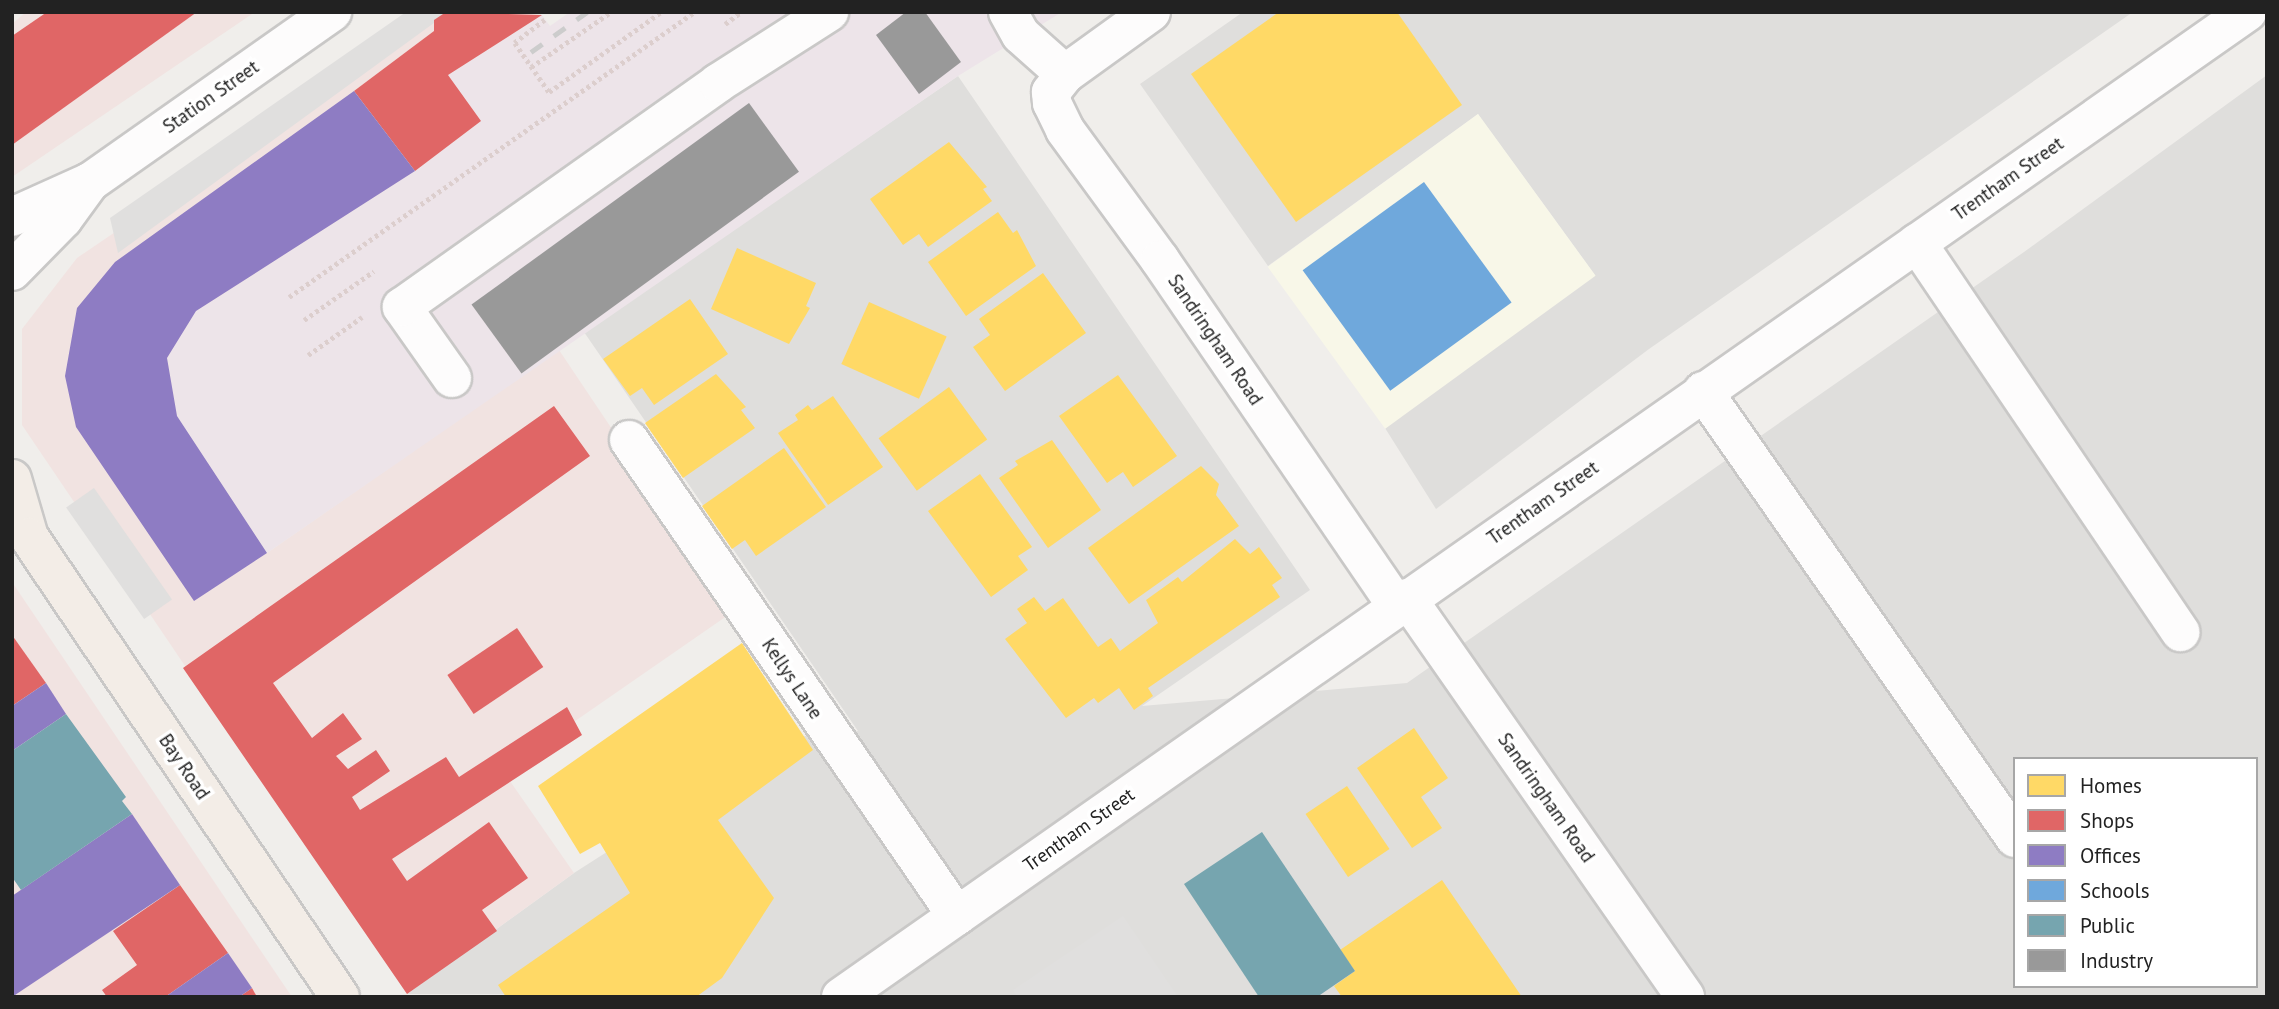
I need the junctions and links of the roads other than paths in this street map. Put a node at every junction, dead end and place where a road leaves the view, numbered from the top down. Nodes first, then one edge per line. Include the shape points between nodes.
1 (829, 12) edge
2 (1008, 12) edge
3 (1151, 12) edge
4 (2247, 12) edge
5 (314, 18) edge
6 (1065, 74) junction
7 (90, 182) junction
8 (12, 217) edge
9 (1917, 243) junction
10 (12, 271) edge
11 (452, 377) dead end
12 (1703, 391) junction
13 (629, 440) dead end
14 (12, 478) edge
15 (21, 529) edge
16 (1402, 602) junction
17 (2180, 632) dead end
18 (2013, 835) edge
19 (957, 916) junction
20 (340, 997) edge
21 (841, 997) edge
22 (1685, 997) edge

1 - 11 street via 718,83 402,307
2 - 6 street via 1021,35
3 - 6 street
4 - 9 street, Trentham Street
5 - 7 street, Station Street
6 - 16 street, Sandringham Road via 1051,92 1065,131
7 - 8 street, Station Street
7 - 10 street, Station Street via 63,219
9 - 12 street, Trentham Street
9 - 17 street
12 - 16 street, Trentham Street
12 - 18 street
13 - 19 street, Kellys Lane
14 - 15 main road, Bay Road
15 - 20 main road, Bay Road
16 - 19 street, Trentham Street
16 - 22 street, Sandringham Road
19 - 21 street, Trentham Street

